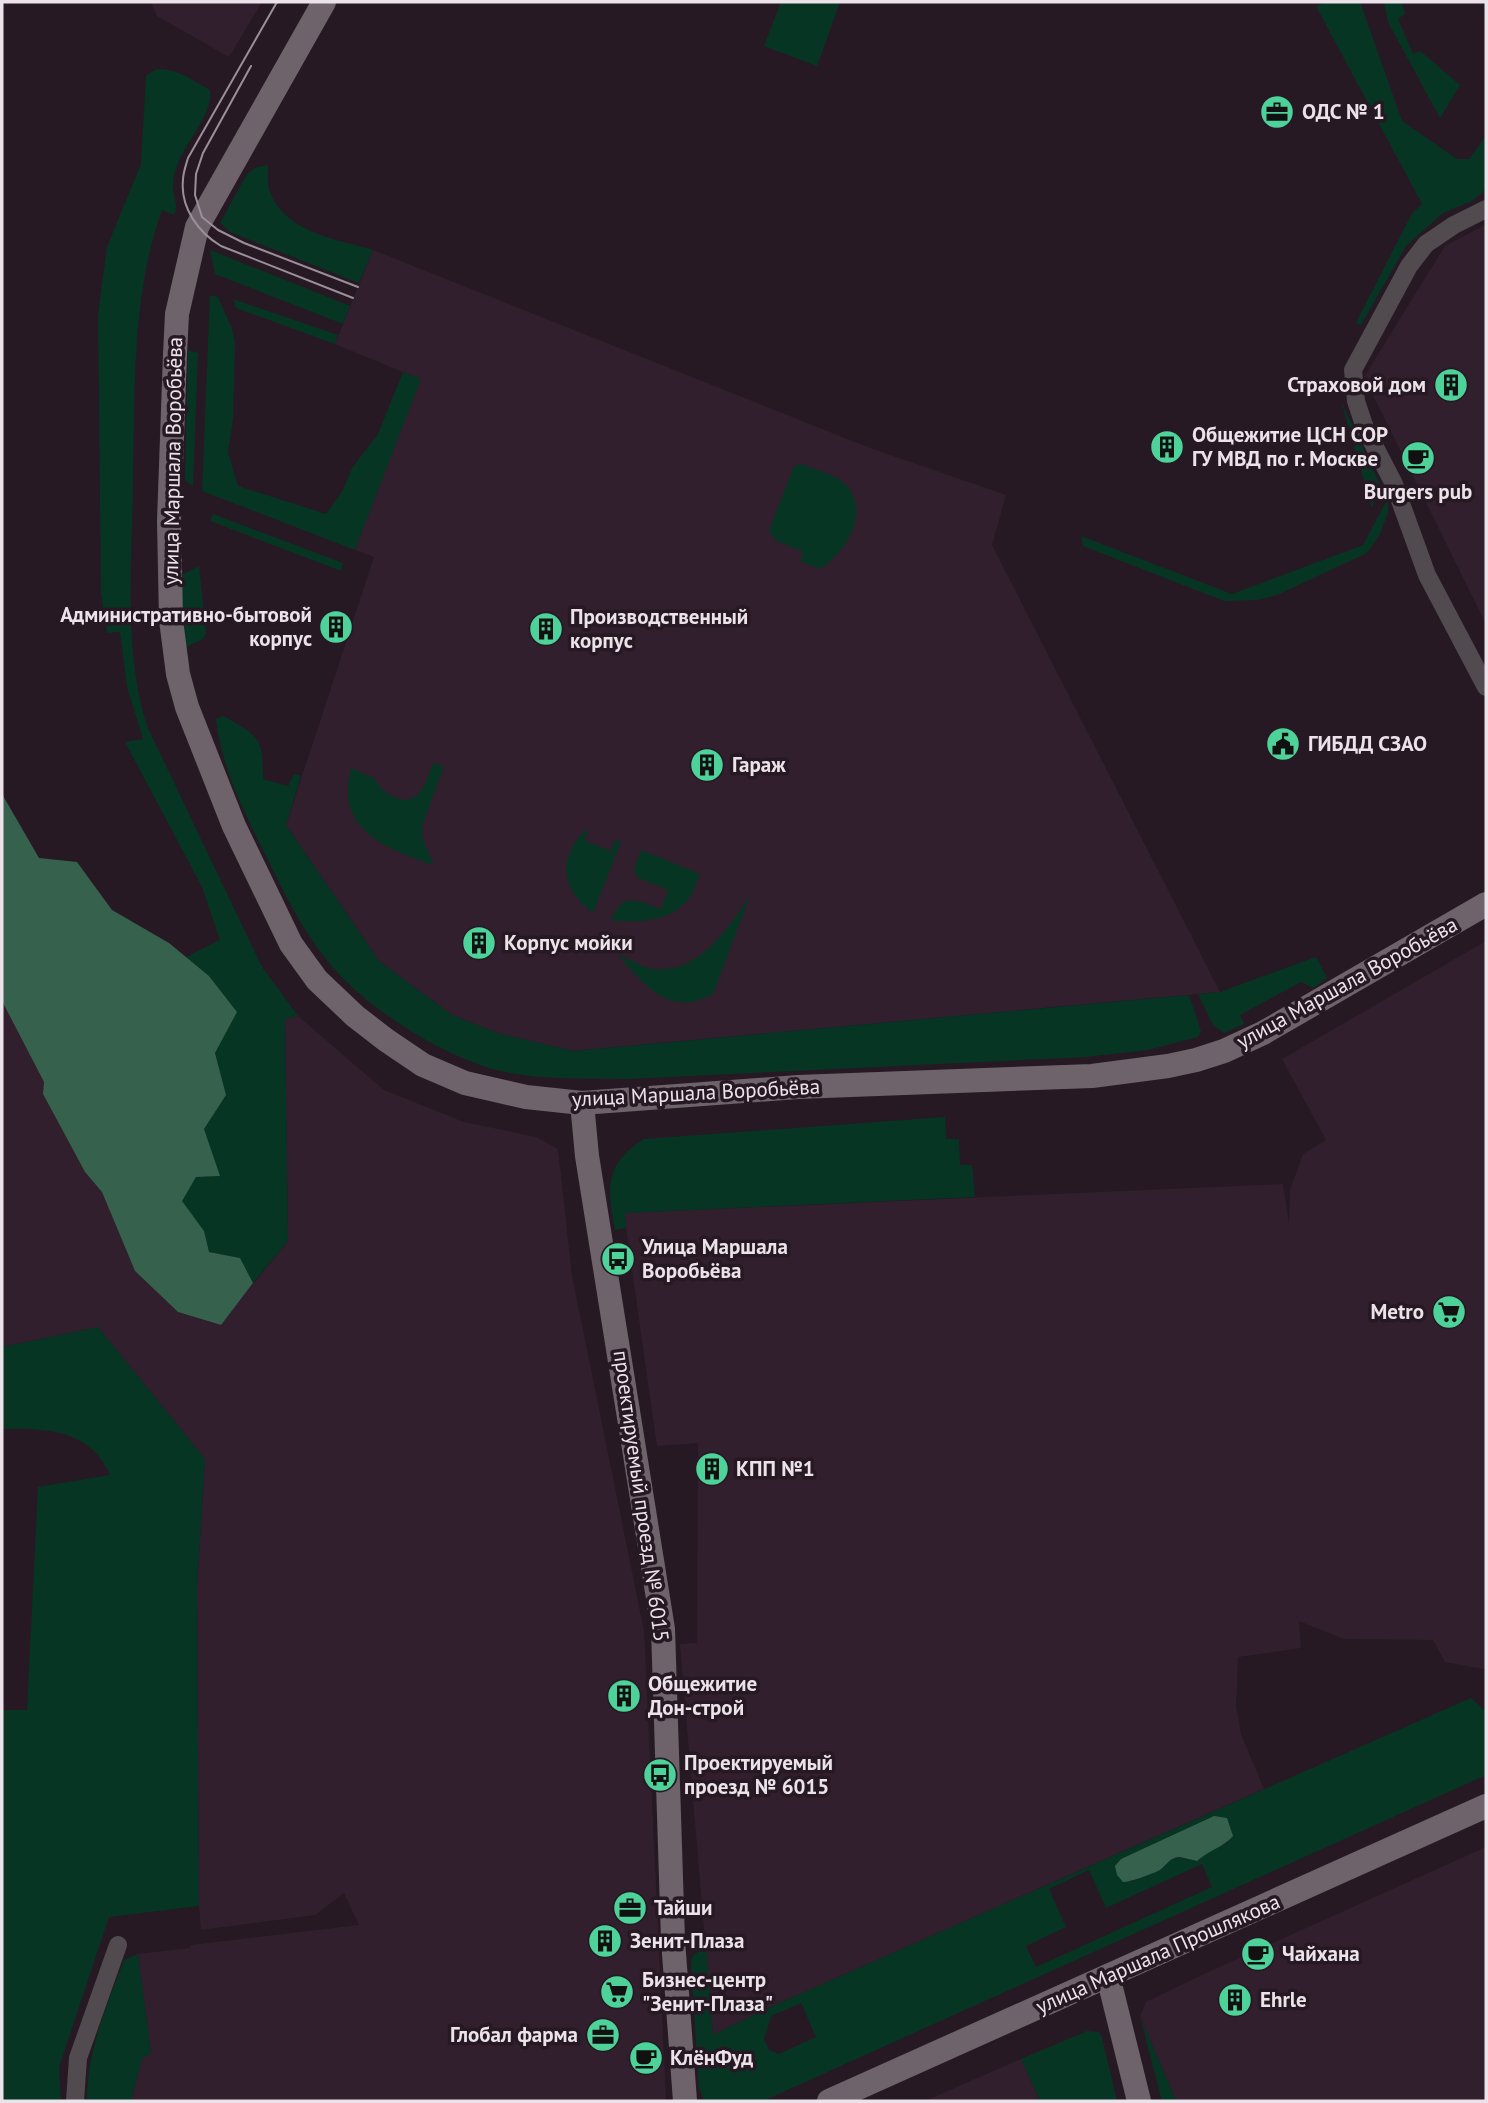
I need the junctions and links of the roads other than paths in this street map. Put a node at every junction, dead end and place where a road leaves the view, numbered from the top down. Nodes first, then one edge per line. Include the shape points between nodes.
1 (324, 2) edge
2 (1486, 209) edge
3 (1486, 687) edge
4 (1486, 904) edge
5 (582, 1103) junction
6 (1486, 1806) edge
7 (118, 1945) dead end
8 (1108, 1976) junction
9 (75, 2101) edge
10 (684, 2101) edge
11 (829, 2101) edge
12 (1139, 2101) edge

1 - 5 street, улица Маршала Воробьёва via 191,244 177,314 169,521 171,620 178,674 238,836 284,932 317,980 386,1041 445,1075 526,1097
2 - 3 street via 1426,244 1409,266 1353,370 1365,428 1394,484 1427,575
4 - 5 street, улица Маршала Воробьёва via 1253,1038 1168,1066 1091,1076 798,1087
5 - 10 street, проектируемый проезд № 6015 via 663,1629 673,1940
6 - 8 street, улица Маршала Прошлякова
7 - 9 street via 78,2058
8 - 11 street, улица Маршала Прошлякова
8 - 12 street

